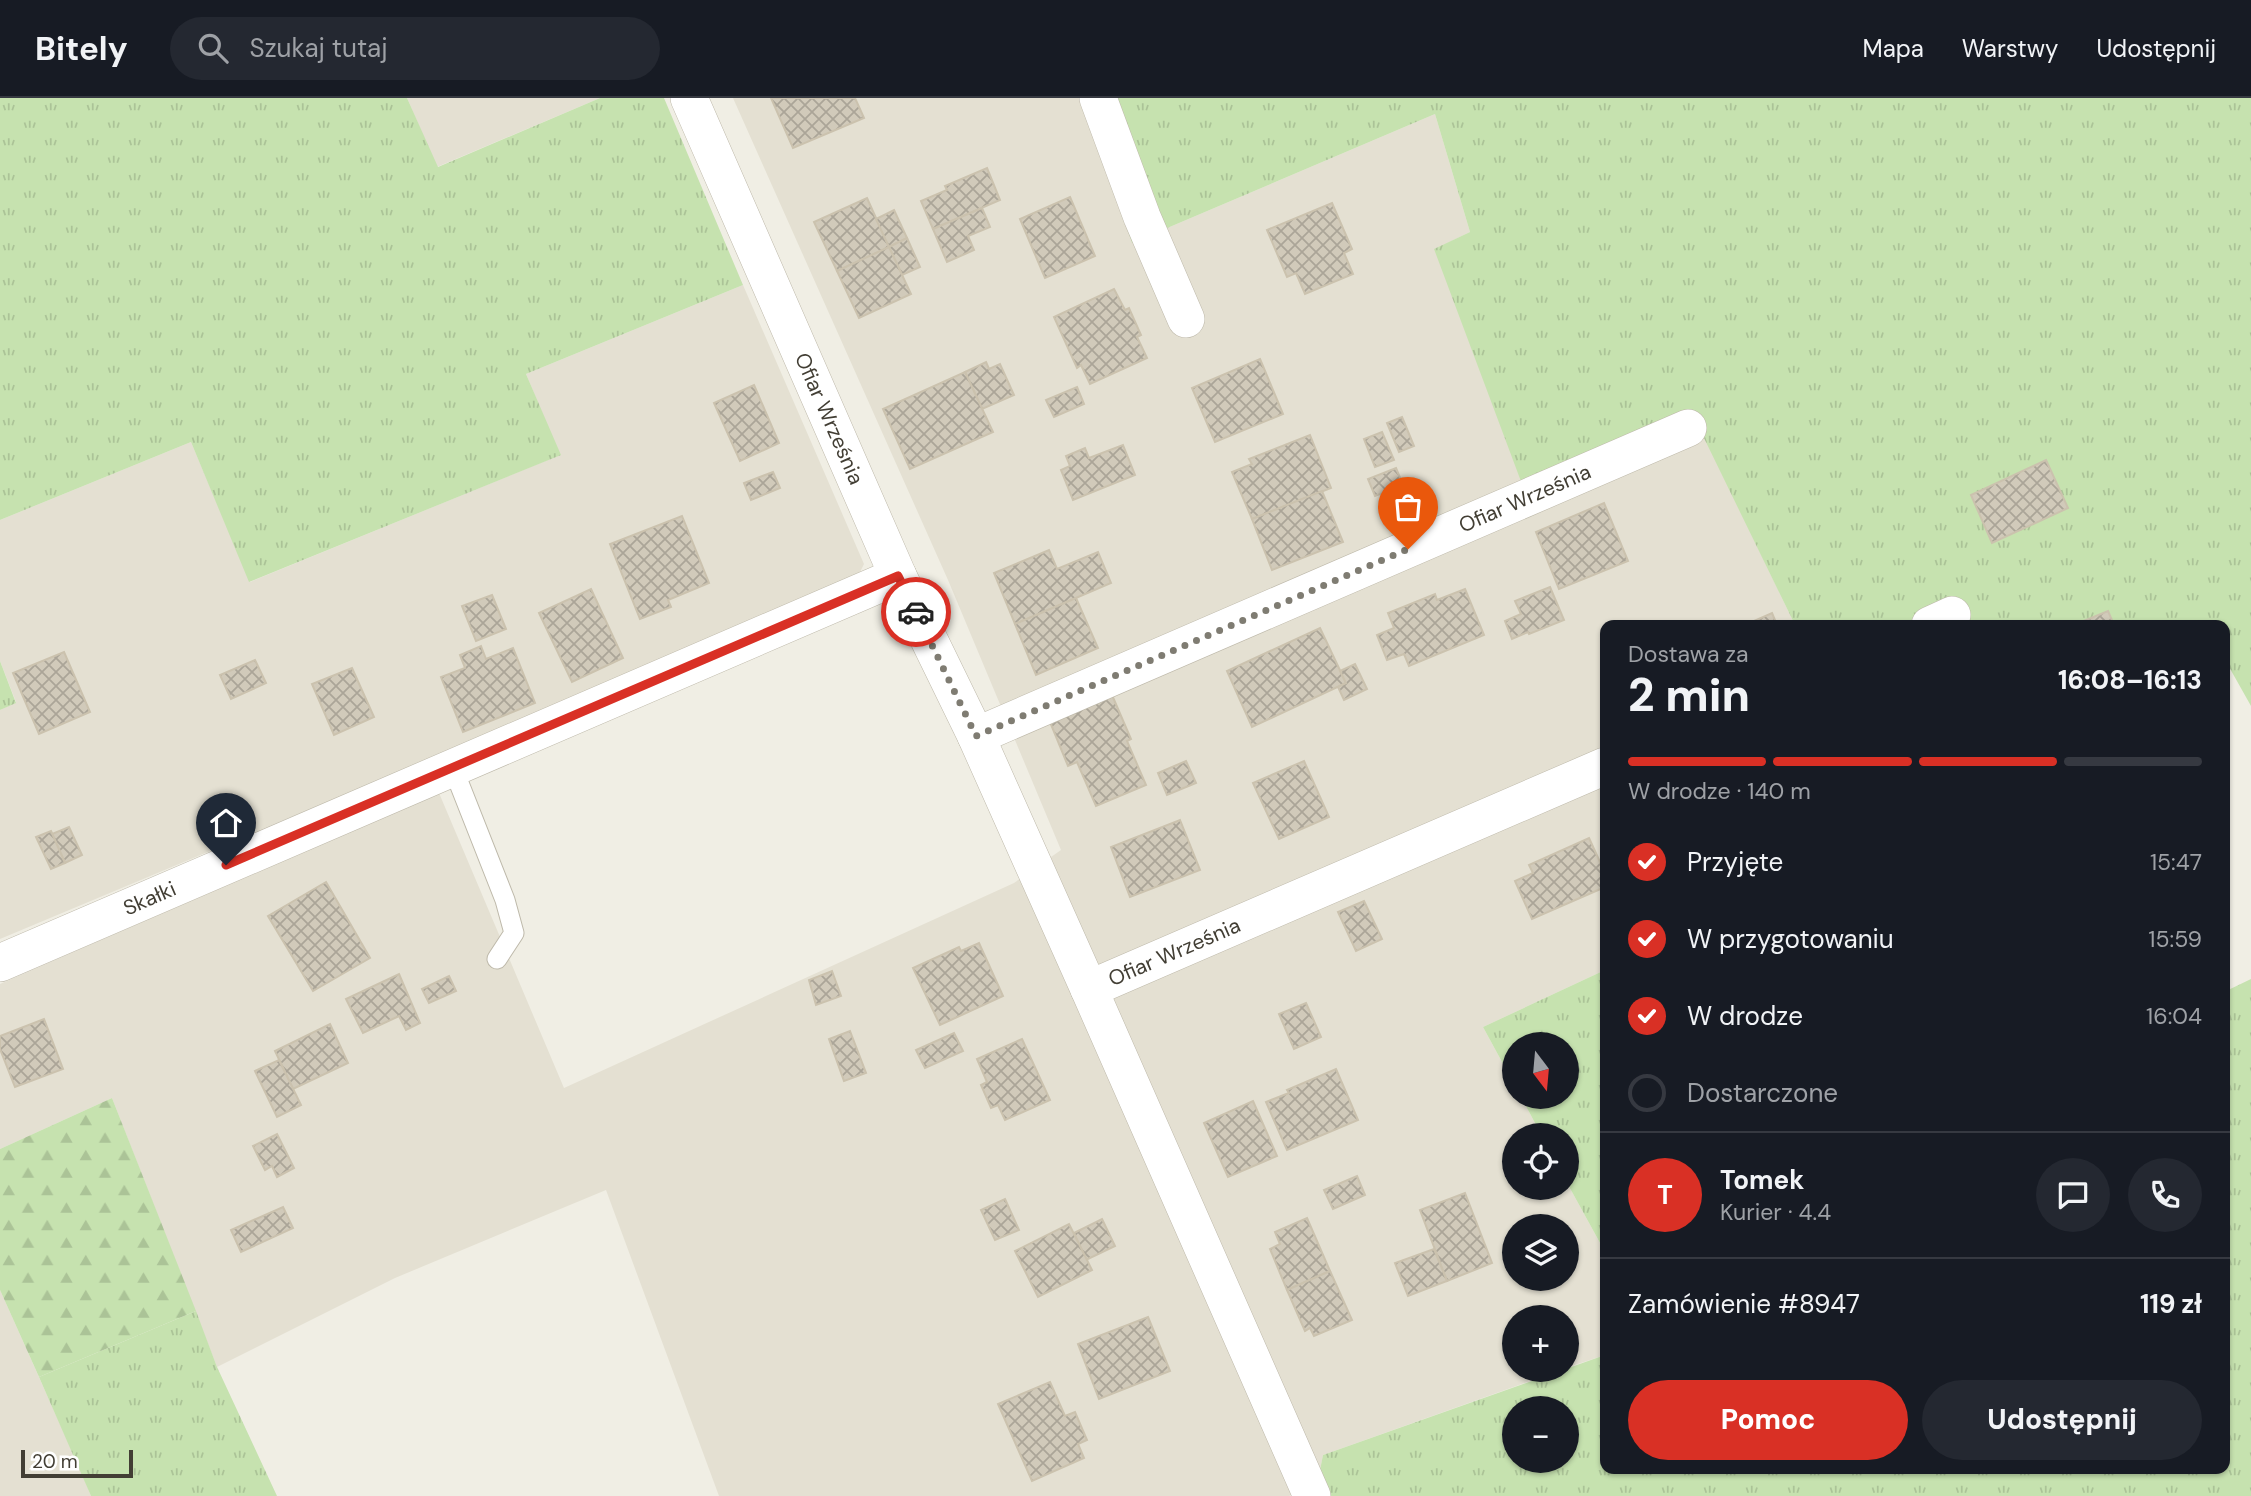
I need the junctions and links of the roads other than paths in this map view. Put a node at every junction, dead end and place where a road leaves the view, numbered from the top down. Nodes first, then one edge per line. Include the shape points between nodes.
1 (689, 98) edge
2 (1098, 98) edge
3 (1186, 320) dead end
4 (1688, 428) dead end
5 (898, 576) junction
6 (976, 736) junction
7 (1600, 767) edge
8 (453, 768) junction
9 (498, 960) dead end
10 (0, 963) edge
11 (1089, 989) junction
12 (1312, 1496) edge

1 - 5 street, Ofiar Września
2 - 3 street
4 - 6 street, Ofiar Września
5 - 6 street, Ofiar Września
5 - 8 street, Skałki
6 - 11 street, Ofiar Września
7 - 11 street, Ofiar Września
8 - 9 lane via 514,933
8 - 10 street, Skałki
11 - 12 street, Ofiar Września

